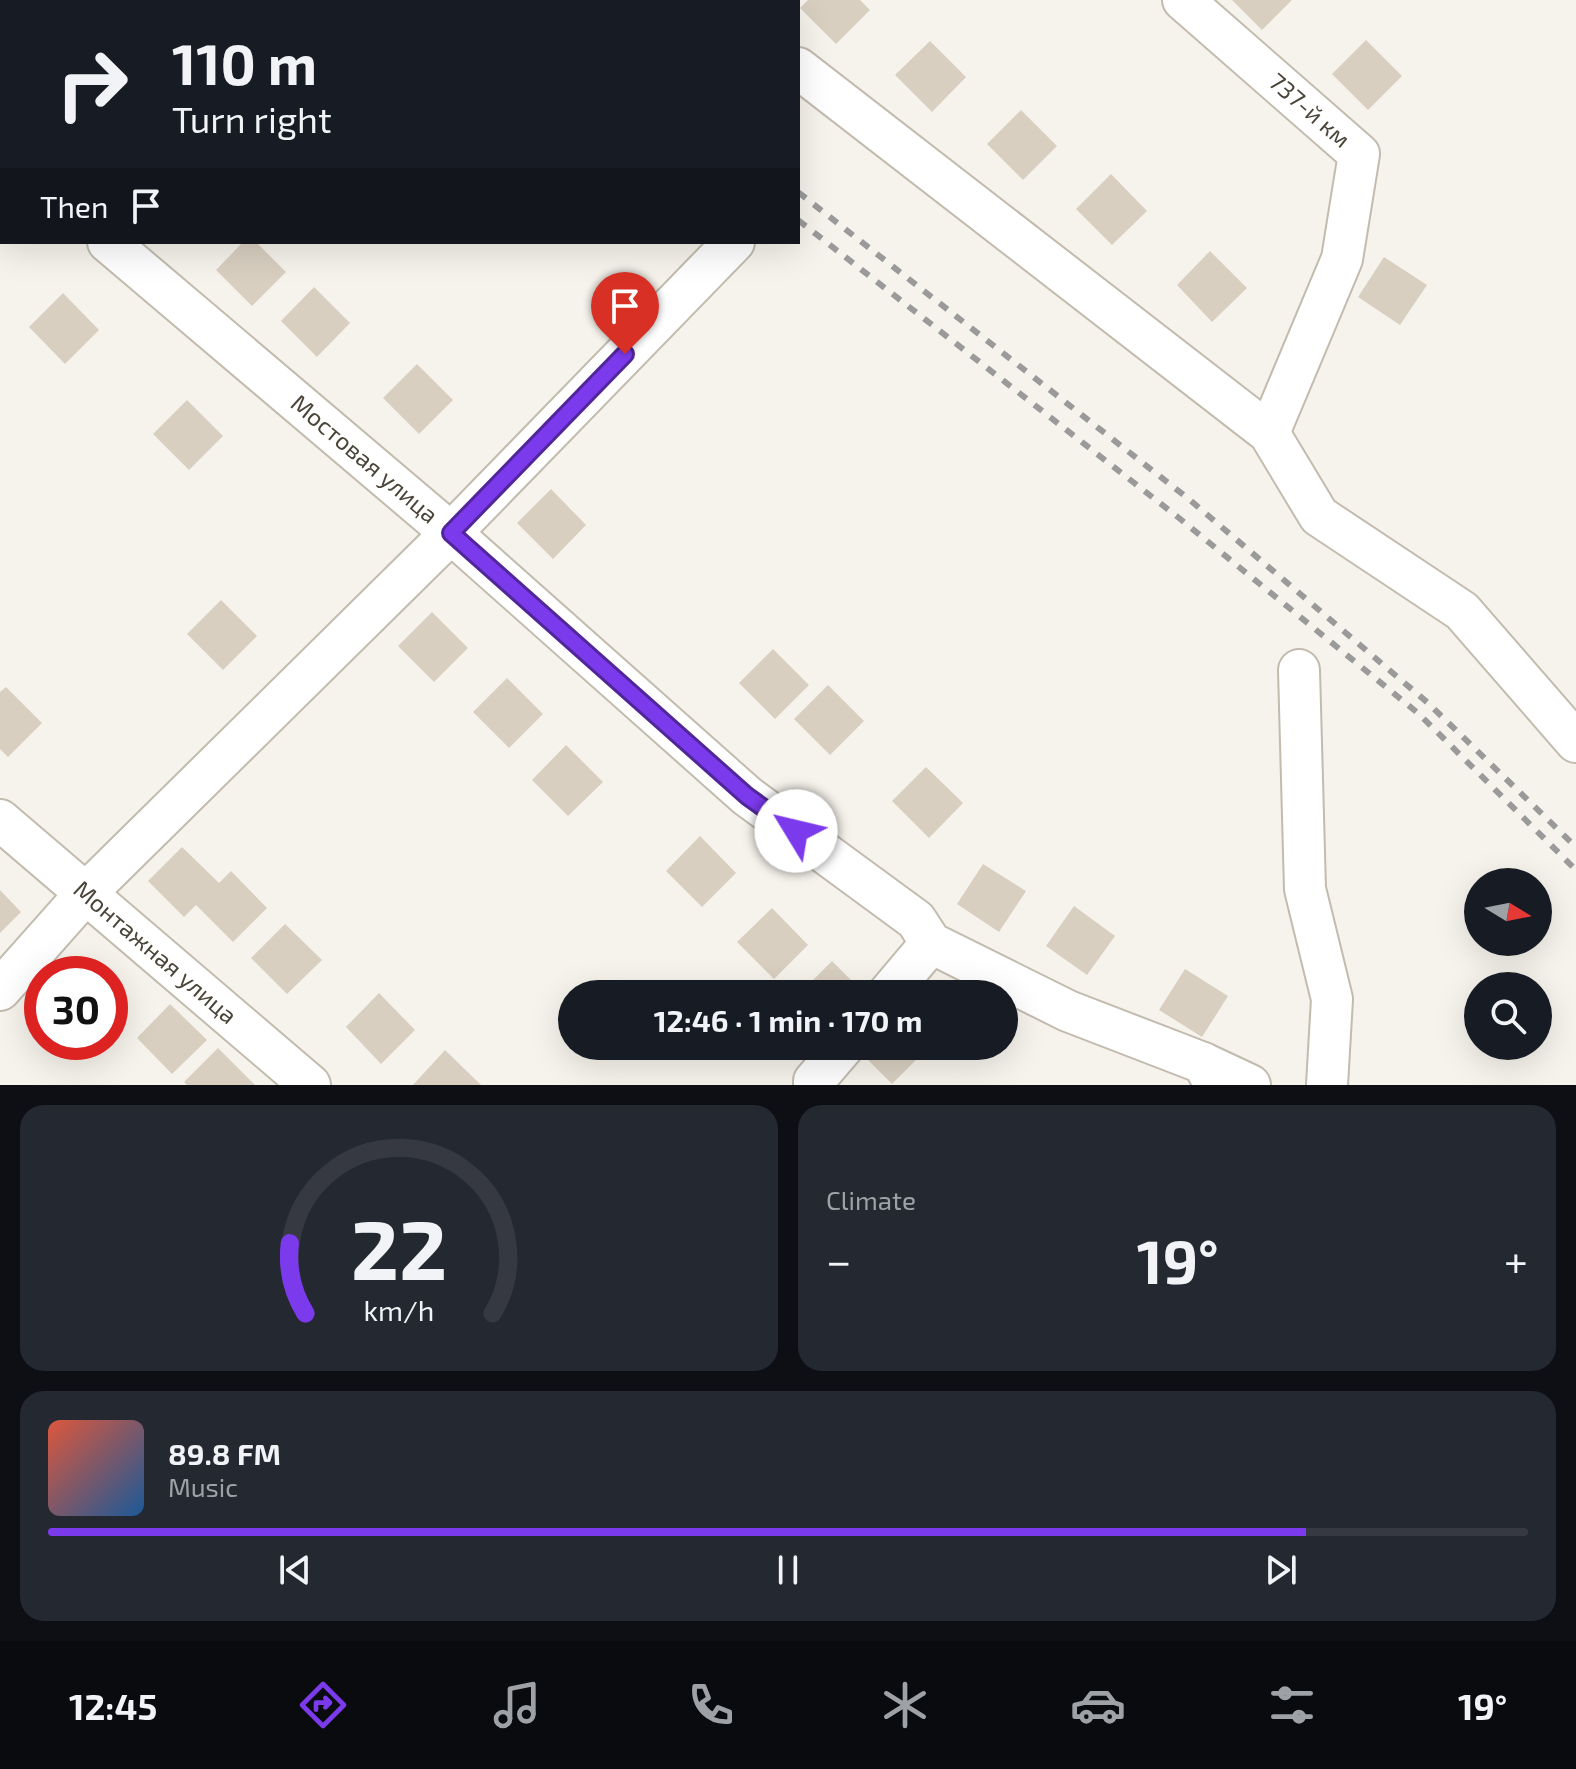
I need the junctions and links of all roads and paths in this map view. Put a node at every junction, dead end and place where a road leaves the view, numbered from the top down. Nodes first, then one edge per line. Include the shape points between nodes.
1 (1183, 0) edge
2 (800, 70) edge
3 (110, 244) edge
4 (732, 244) edge
5 (1269, 433) junction
6 (451, 533) junction
7 (1299, 670) dead end
8 (1576, 742) edge
9 (0, 820) edge
10 (86, 893) junction
11 (931, 943) junction
12 (900, 980) edge
13 (0, 990) edge
14 (832, 1060) edge
15 (1209, 1074) edge
16 (310, 1085) edge
17 (814, 1085) edge
18 (1250, 1085) edge
19 (1327, 1085) edge

1 - 5 street, 737-й км via 1359,154 1342,259
2 - 5 street
3 - 6 street, Мостовая улица
4 - 6 street
5 - 8 street via 1319,516 1462,611
6 - 10 street
6 - 11 street, Мостовая улица via 747,796 916,920
7 - 19 street via 1305,889 1332,999
9 - 10 street, Монтажная улица
10 - 13 street
10 - 16 street, Монтажная улица
11 - 12 street
11 - 15 street
14 - 17 street
15 - 18 street

